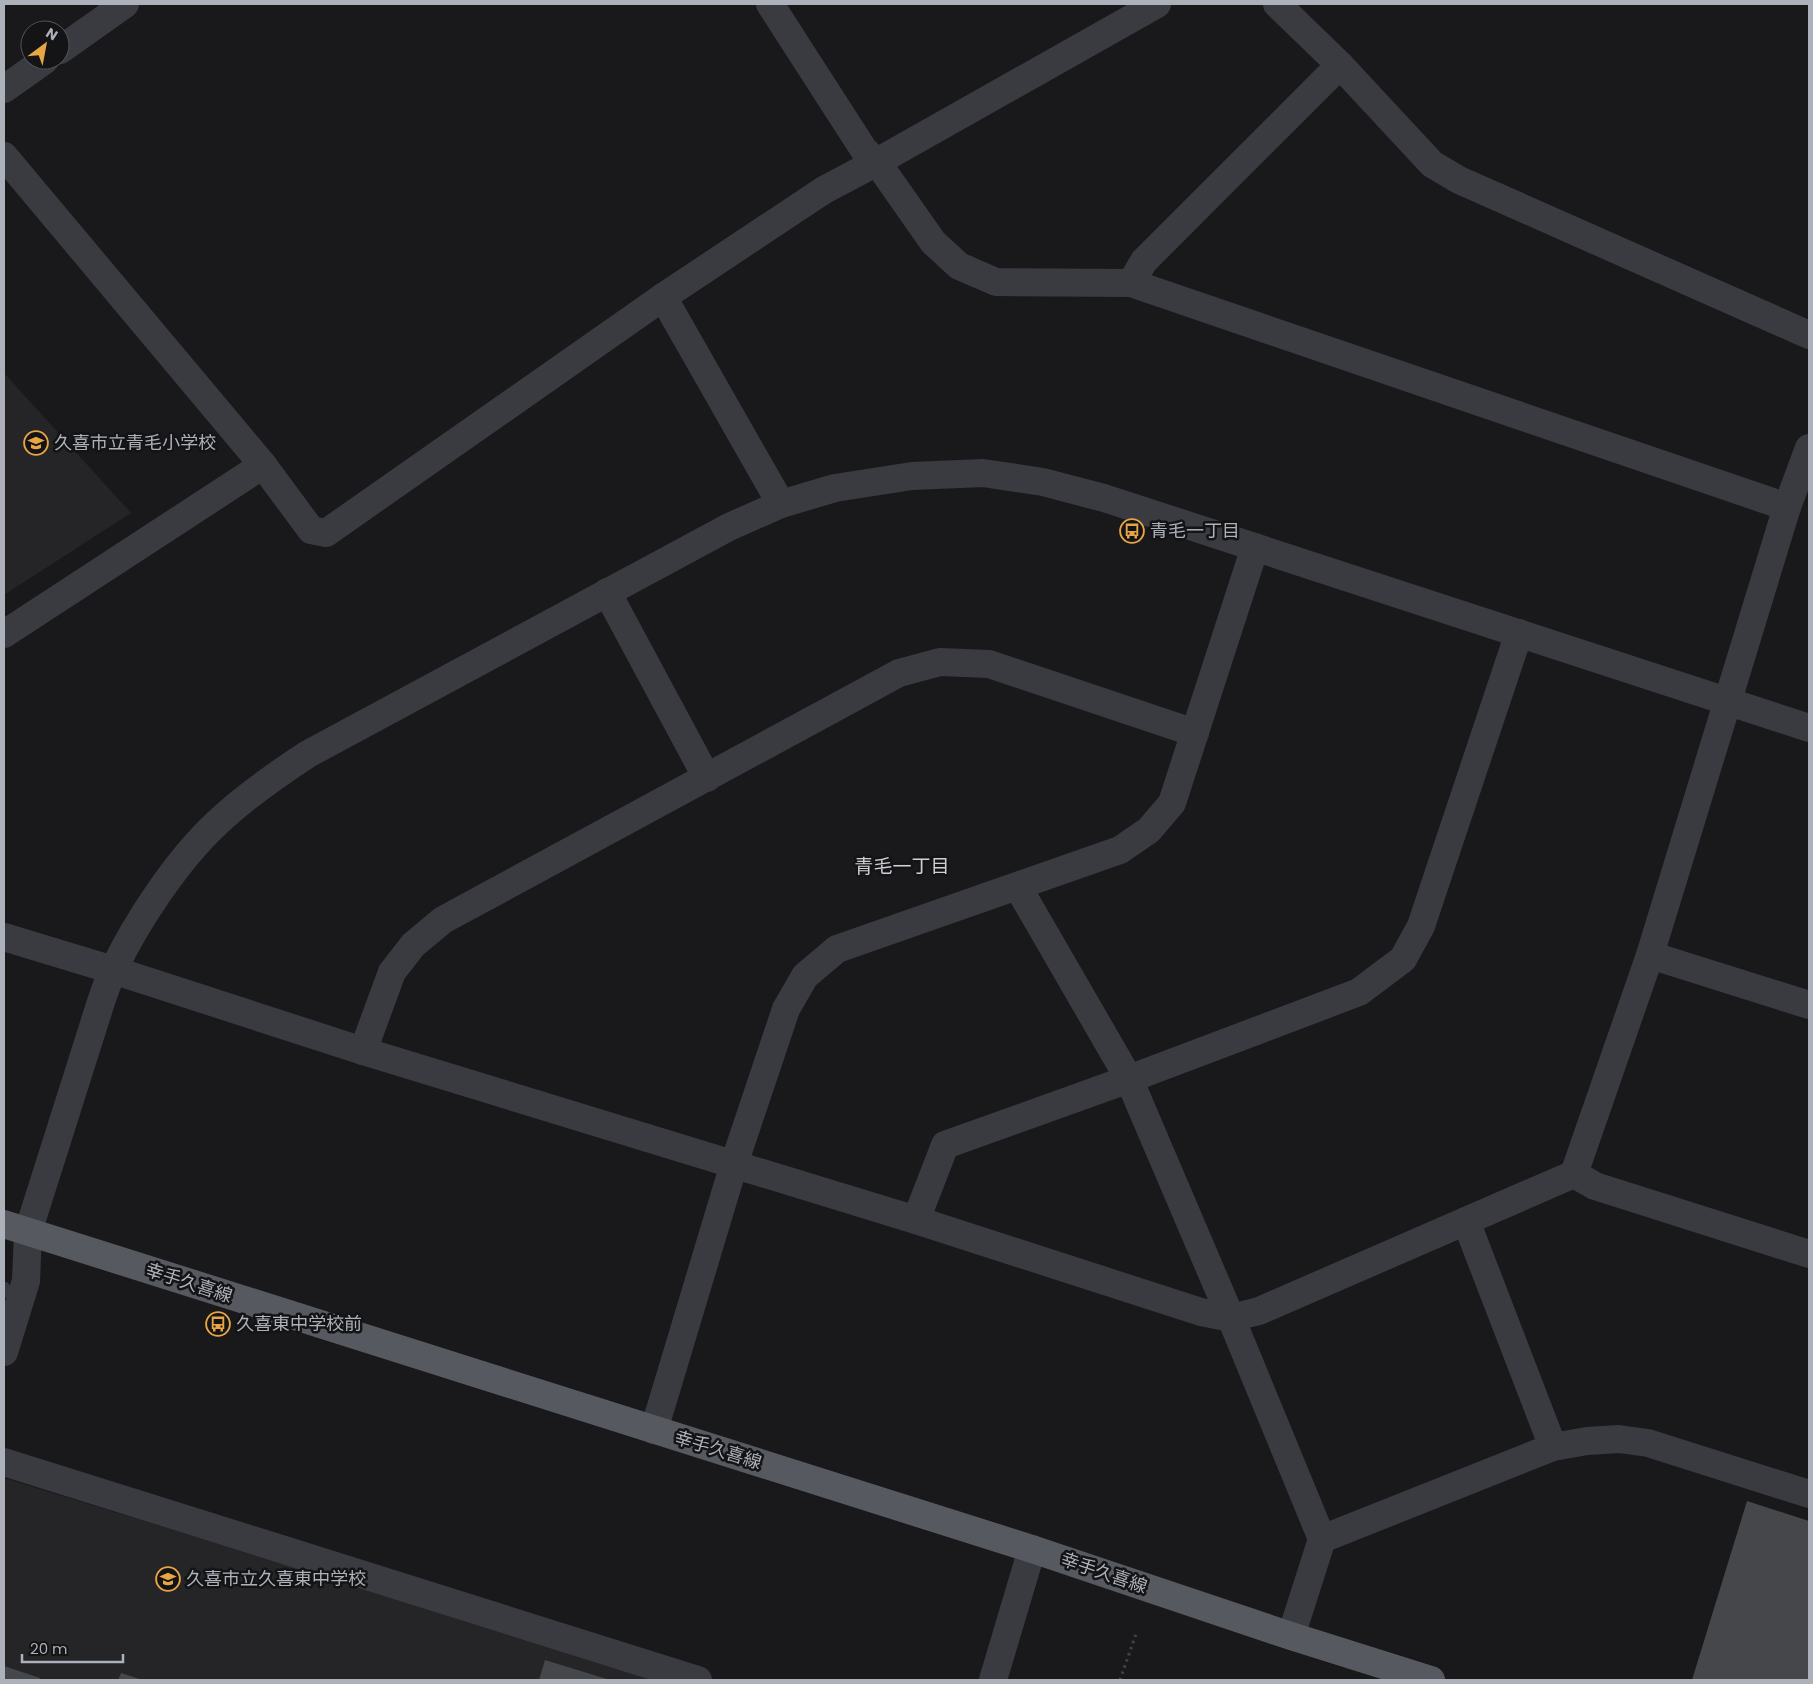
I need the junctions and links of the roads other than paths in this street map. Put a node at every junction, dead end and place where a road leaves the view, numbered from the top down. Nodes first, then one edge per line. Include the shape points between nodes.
1 (125, 4) edge
2 (770, 4) edge
3 (1157, 4) edge
4 (1277, 4) edge
5 (70, 43) edge
6 (1340, 65) junction
7 (31, 70) edge
8 (4, 90) edge
9 (4, 156) edge
10 (877, 162) junction
11 (1131, 283) junction
12 (663, 297) junction
13 (1809, 335) edge
14 (1809, 448) edge
15 (262, 465) junction
16 (780, 504) junction
17 (1787, 507) junction
18 (1255, 547) junction
19 (607, 592) junction
20 (1519, 633) junction
21 (4, 634) edge
22 (1727, 701) junction
23 (1809, 728) edge
24 (1195, 733) junction
25 (707, 778) junction
26 (1018, 887) junction
27 (4, 936) edge
28 (1650, 955) junction
29 (113, 970) junction
30 (1809, 1004) edge
31 (363, 1051) junction
32 (1129, 1079) junction
33 (734, 1164) junction
34 (1574, 1174) junction
35 (916, 1220) junction
36 (1466, 1221) junction
37 (16, 1228) edge
38 (1809, 1254) edge
39 (1231, 1318) junction
40 (4, 1352) edge
41 (654, 1430) junction
42 (1553, 1447) junction
43 (4, 1462) edge
44 (1809, 1494) edge
45 (1322, 1539) junction
46 (1032, 1549) junction
47 (1291, 1636) junction
48 (698, 1680) edge
49 (993, 1680) edge
50 (1431, 1680) edge

1 - 5 street
2 - 10 street via 864,150
3 - 10 street
4 - 6 street
6 - 11 street via 1144,261
6 - 13 street via 1432,164 1459,180
7 - 8 street
9 - 15 street
10 - 11 street via 933,242 959,266 996,282
10 - 12 street via 824,190
11 - 17 street
12 - 15 street via 326,533 311,530
12 - 16 street
14 - 17 street
15 - 21 street
16 - 18 street via 835,488 912,476 983,473 1043,482 1104,498
16 - 19 street via 729,527
17 - 22 street
18 - 20 street
18 - 24 street
19 - 25 street
19 - 29 street via 308,754 262,785 216,823 179,865 132,934
20 - 22 street
20 - 32 street via 1421,926 1404,959 1359,992
22 - 23 street
22 - 28 street
24 - 25 street via 989,664 940,662 899,673
24 - 26 street via 1172,803 1149,830 1120,850
25 - 31 street via 443,920 413,945 392,972
26 - 32 street
26 - 33 street via 837,949 804,976 786,1009
27 - 29 street
28 - 30 street
28 - 34 street
29 - 31 street
29 - 37 street
31 - 33 street
32 - 35 street via 945,1145
32 - 39 street
33 - 35 street
33 - 41 street
34 - 36 street
34 - 38 street via 1595,1186
35 - 39 street via 1201,1312
36 - 39 street via 1259,1311
36 - 42 street
37 - 40 street via 26,1281
37 - 41 main road, 幸手久喜線
39 - 45 street
41 - 46 main road, 幸手久喜線
42 - 44 street via 1619,1439 1648,1443
42 - 45 street
43 - 48 street
45 - 47 street
46 - 47 main road, 幸手久喜線
46 - 49 street
47 - 50 main road, 幸手久喜線

